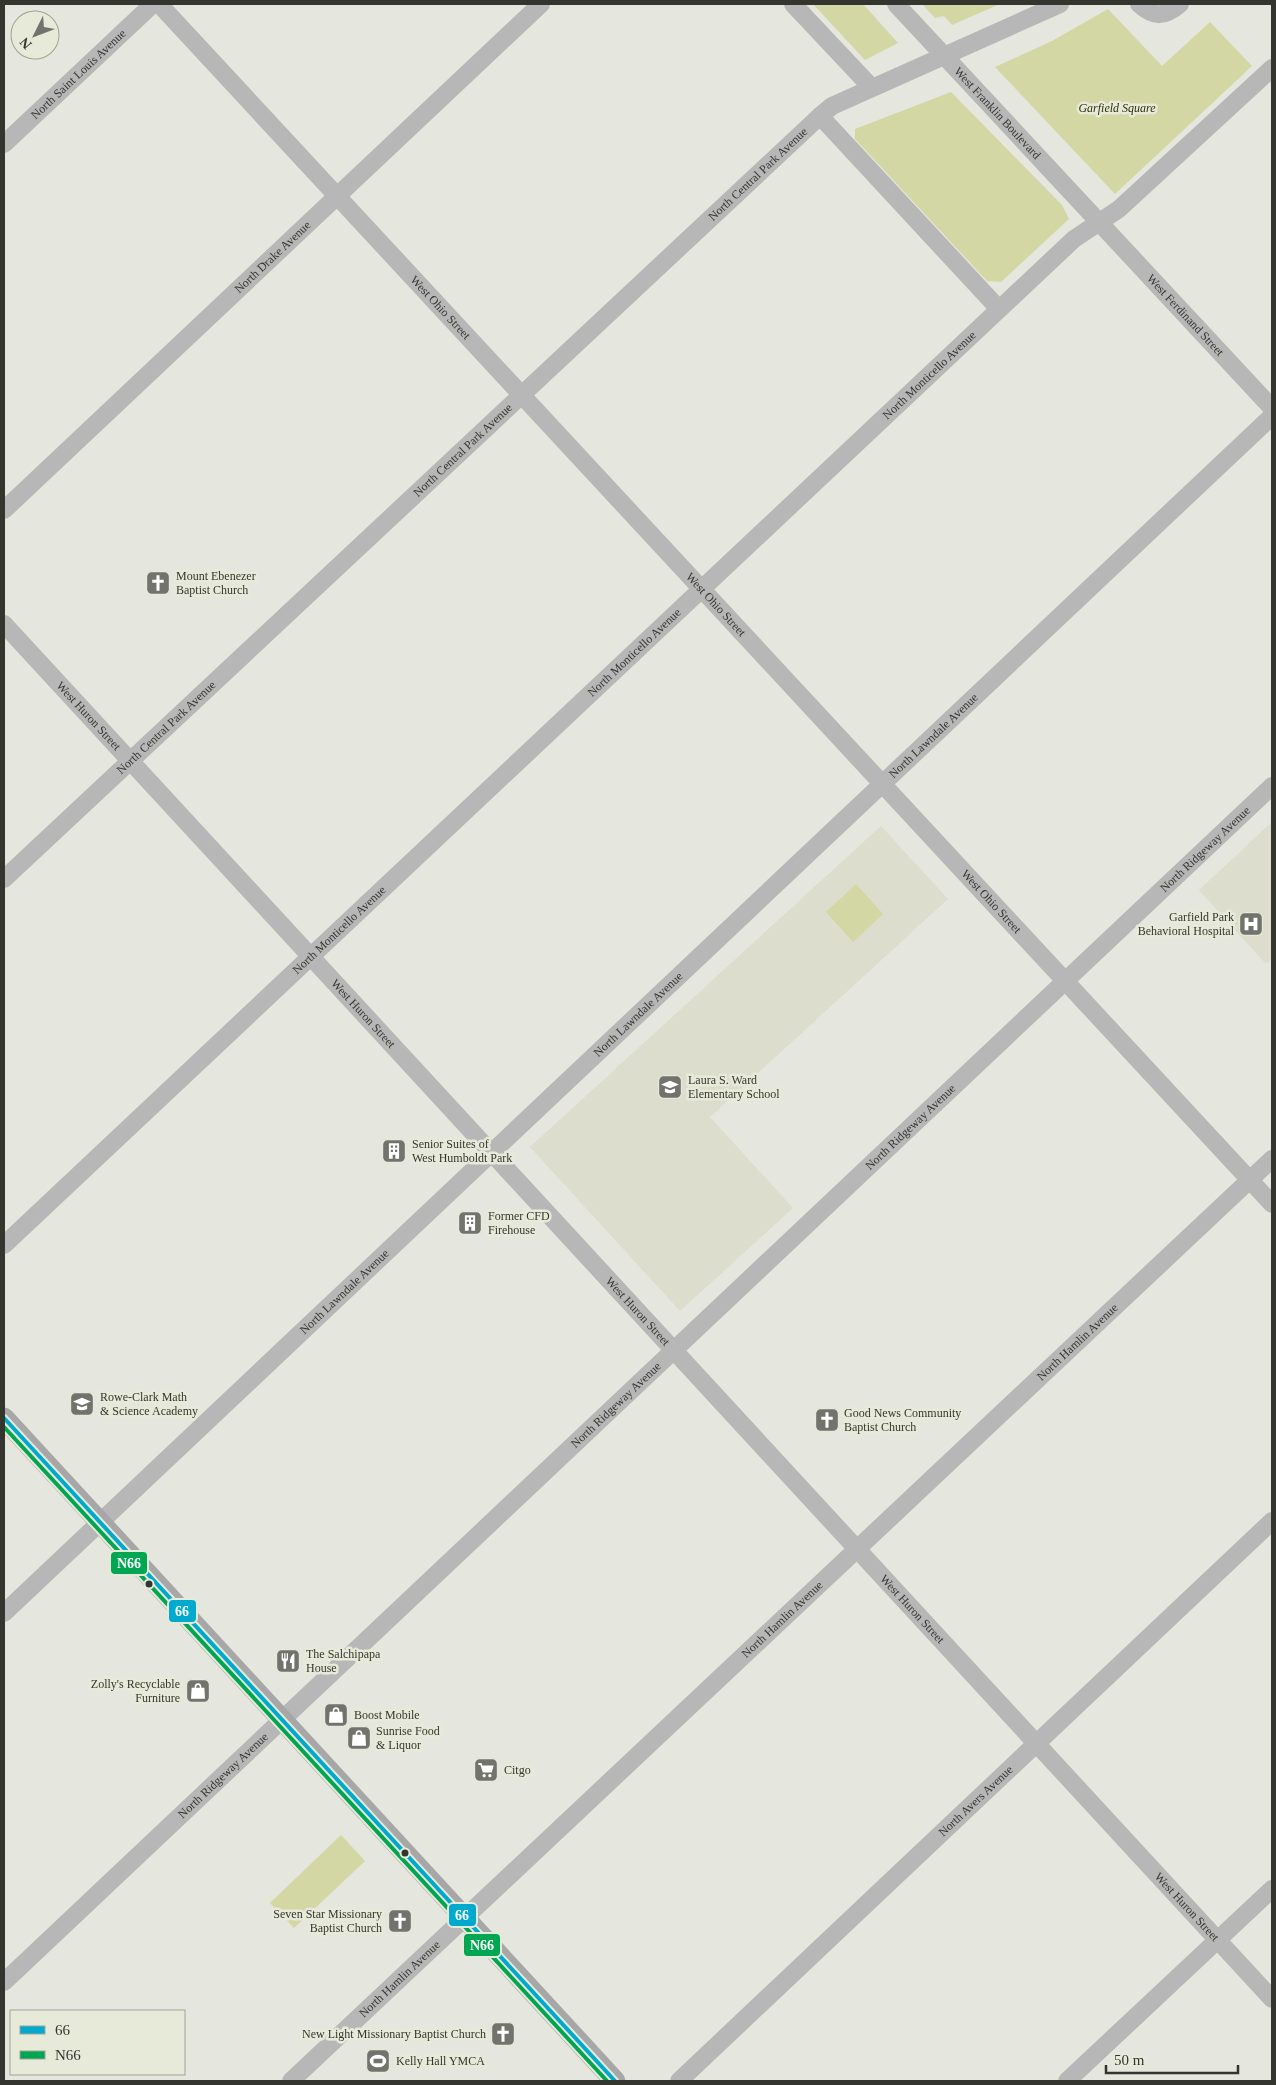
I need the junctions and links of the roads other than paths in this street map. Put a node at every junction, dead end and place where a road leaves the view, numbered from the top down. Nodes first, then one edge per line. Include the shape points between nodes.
1 (153, 4) edge
2 (159, 4) edge
3 (541, 4) edge
4 (794, 4) edge
5 (896, 4) edge
6 (1060, 4) edge
7 (1139, 4) edge
8 (1180, 4) edge
9 (945, 56) junction
10 (1272, 68) edge
11 (872, 88) junction
12 (820, 116) junction
13 (4, 144) edge
14 (337, 196) junction
15 (1100, 222) junction
16 (999, 309) junction
17 (522, 395) junction
18 (1272, 408) edge
19 (1272, 416) edge
20 (4, 510) edge
21 (702, 589) junction
22 (4, 624) edge
23 (130, 761) junction
24 (882, 784) junction
25 (1272, 786) edge
26 (4, 879) edge
27 (310, 957) junction
28 (1066, 981) junction
29 (491, 1153) junction
30 (1272, 1159) edge
31 (1250, 1180) junction
32 (1272, 1204) edge
33 (4, 1245) edge
34 (674, 1350) junction
35 (4, 1418) edge
36 (1272, 1521) edge
37 (100, 1522) junction
38 (857, 1549) junction
39 (4, 1613) edge
40 (282, 1719) junction
41 (1037, 1743) junction
42 (1272, 1889) edge
43 (464, 1918) junction
44 (1218, 1940) junction
45 (4, 1982) edge
46 (1272, 1999) edge
47 (291, 2081) edge
48 (615, 2081) edge
49 (679, 2081) edge
50 (1067, 2081) edge

1 - 13 street, North Saint Louis Avenue
2 - 14 street, West Ohio Street
3 - 14 street, North Drake Avenue
4 - 11 street
5 - 9 street, West Franklin Boulevard
6 - 9 street, North Central Park Avenue
7 - 8 street via 1159,16 1170,13
9 - 11 street, North Central Park Avenue
9 - 15 street, West Franklin Boulevard
10 - 15 street, North Monticello Avenue via 1120,208
11 - 12 street, North Central Park Avenue via 832,106
12 - 16 street
12 - 17 street, North Central Park Avenue
14 - 17 street, West Ohio Street
14 - 20 street, North Drake Avenue
15 - 16 street, North Monticello Avenue via 1074,239
15 - 18 street, West Ferdinand Street
16 - 21 street, North Monticello Avenue
17 - 21 street, West Ohio Street
17 - 23 street, North Central Park Avenue
19 - 24 street, North Lawndale Avenue
21 - 24 street, West Ohio Street
21 - 27 street, North Monticello Avenue
22 - 23 street, West Huron Street
23 - 26 street, North Central Park Avenue
23 - 27 street, West Huron Street
24 - 28 street, West Ohio Street
24 - 29 street, North Lawndale Avenue
25 - 28 street, North Ridgeway Avenue
27 - 29 street, West Huron Street
27 - 33 street, North Monticello Avenue
28 - 31 street, West Ohio Street
28 - 34 street, North Ridgeway Avenue
29 - 34 street, West Huron Street
29 - 37 street, North Lawndale Avenue
30 - 31 street, North Hamlin Avenue
31 - 32 street, West Ohio Street
31 - 38 street, North Hamlin Avenue
34 - 38 street, West Huron Street
34 - 40 street, North Ridgeway Avenue
35 - 37 main road
36 - 41 street, North Avers Avenue
37 - 39 street, North Lawndale Avenue
37 - 40 main road
38 - 41 street, West Huron Street
38 - 43 street, North Hamlin Avenue
40 - 43 main road
40 - 45 street, North Ridgeway Avenue
41 - 44 street, West Huron Street
41 - 49 street, North Avers Avenue
42 - 44 street
43 - 47 street, North Hamlin Avenue
43 - 48 main road
44 - 46 street, West Huron Street
44 - 50 street

